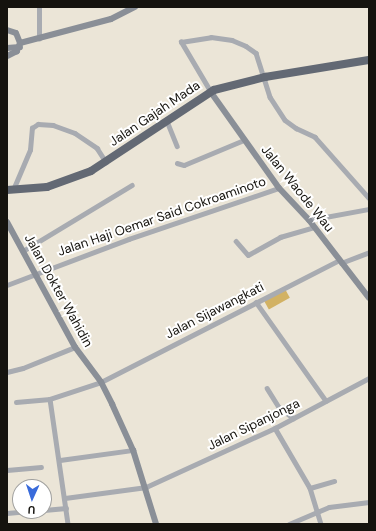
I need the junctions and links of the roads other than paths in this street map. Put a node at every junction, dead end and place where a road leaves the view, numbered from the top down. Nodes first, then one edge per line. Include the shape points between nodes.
1 (39, 7) edge
2 (122, 7) edge
3 (135, 7) edge
4 (124, 14) junction
5 (7, 30) edge
6 (39, 39) junction
7 (20, 45) junction
8 (7, 48) edge
9 (7, 56) edge
10 (369, 60) edge
11 (265, 77) junction
12 (210, 91) junction
13 (167, 121) junction
14 (244, 140) junction
15 (176, 146) dead end
16 (106, 162) junction
17 (177, 163) dead end
18 (132, 185) dead end
19 (279, 188) junction
20 (10, 190) edge
21 (369, 198) edge
22 (369, 209) edge
23 (309, 220) junction
24 (7, 222) edge
25 (314, 227) junction
26 (236, 241) dead end
27 (24, 251) junction
28 (369, 252) edge
29 (340, 262) junction
30 (36, 274) junction
31 (7, 285) edge
32 (369, 298) edge
33 (256, 302) junction
34 (75, 347) junction
35 (7, 372) edge
36 (369, 378) edge
37 (101, 382) junction
38 (267, 388) dead end
39 (50, 399) junction
40 (326, 401) junction
41 (16, 402) dead end
42 (293, 418) junction
43 (275, 428) junction
44 (133, 450) junction
45 (60, 460) junction
46 (41, 467) dead end
47 (7, 470) edge
48 (334, 481) dead end
49 (146, 487) junction
50 (310, 488) junction
51 (65, 498) junction
52 (369, 502) edge
53 (66, 508) junction
54 (52, 509) edge
55 (317, 510) junction
56 (68, 524) edge
57 (156, 524) edge
58 (289, 524) edge
59 (321, 524) edge

1 - 6 street
2 - 4 street
3 - 4 street
4 - 6 street
5 - 7 street via 16,33
6 - 7 street
7 - 8 street
7 - 9 street via 15,53
10 - 11 highway, Jalan Gajah Mada
11 - 12 highway, Jalan Gajah Mada
11 - 12 street via 256,53 232,40 204,37 181,42
11 - 21 street via 268,92 289,124 315,137
12 - 13 highway, Jalan Gajah Mada
12 - 14 street, Jalan Waode Wau
13 - 15 street
13 - 16 highway, Jalan Gajah Mada
14 - 17 street via 184,165
14 - 19 street, Jalan Waode Wau
16 - 20 highway, Jalan Gajah Mada via 58,184
16 - 20 street via 97,148 75,133 53,125 38,124 32,128 30,150
18 - 27 street
19 - 23 street, Jalan Waode Wau
19 - 30 street, Jalan Haji Oemar Said Cokroaminoto via 128,239
22 - 23 street
23 - 25 street, Jalan Waode Wau
24 - 27 street, Jalan Dokter Wahidin
25 - 26 street via 280,237 248,255
25 - 29 street, Jalan Waode Wau
27 - 30 street, Jalan Dokter Wahidin
28 - 29 street, Jalan Sijawangkati
29 - 32 street, Jalan Waode Wau
29 - 33 street, Jalan Sijawangkati
30 - 31 street, Jalan Haji Oemar Said Cokroaminoto
30 - 34 street, Jalan Dokter Wahidin
33 - 37 street, Jalan Sijawangkati
33 - 40 street
34 - 35 street
34 - 37 street, Jalan Dokter Wahidin
36 - 40 street, Jalan Sipanjonga
37 - 39 street, Jalan Sijawangkati
37 - 44 street, Jalan Dokter Wahidin
38 - 42 street via 279,407
39 - 41 street, Jalan Sijawangkati
39 - 45 street
40 - 42 street, Jalan Sipanjonga
42 - 43 street, Jalan Sipanjonga
43 - 49 street, Jalan Sipanjonga
43 - 50 street
44 - 45 street
44 - 49 street, Jalan Dokter Wahidin
45 - 51 street
46 - 47 street
48 - 50 street
49 - 51 street, Jalan Sipanjonga
49 - 57 street, Jalan Dokter Wahidin
50 - 55 street
51 - 53 street
52 - 55 street
53 - 54 street
53 - 56 street
55 - 58 street
55 - 59 street

